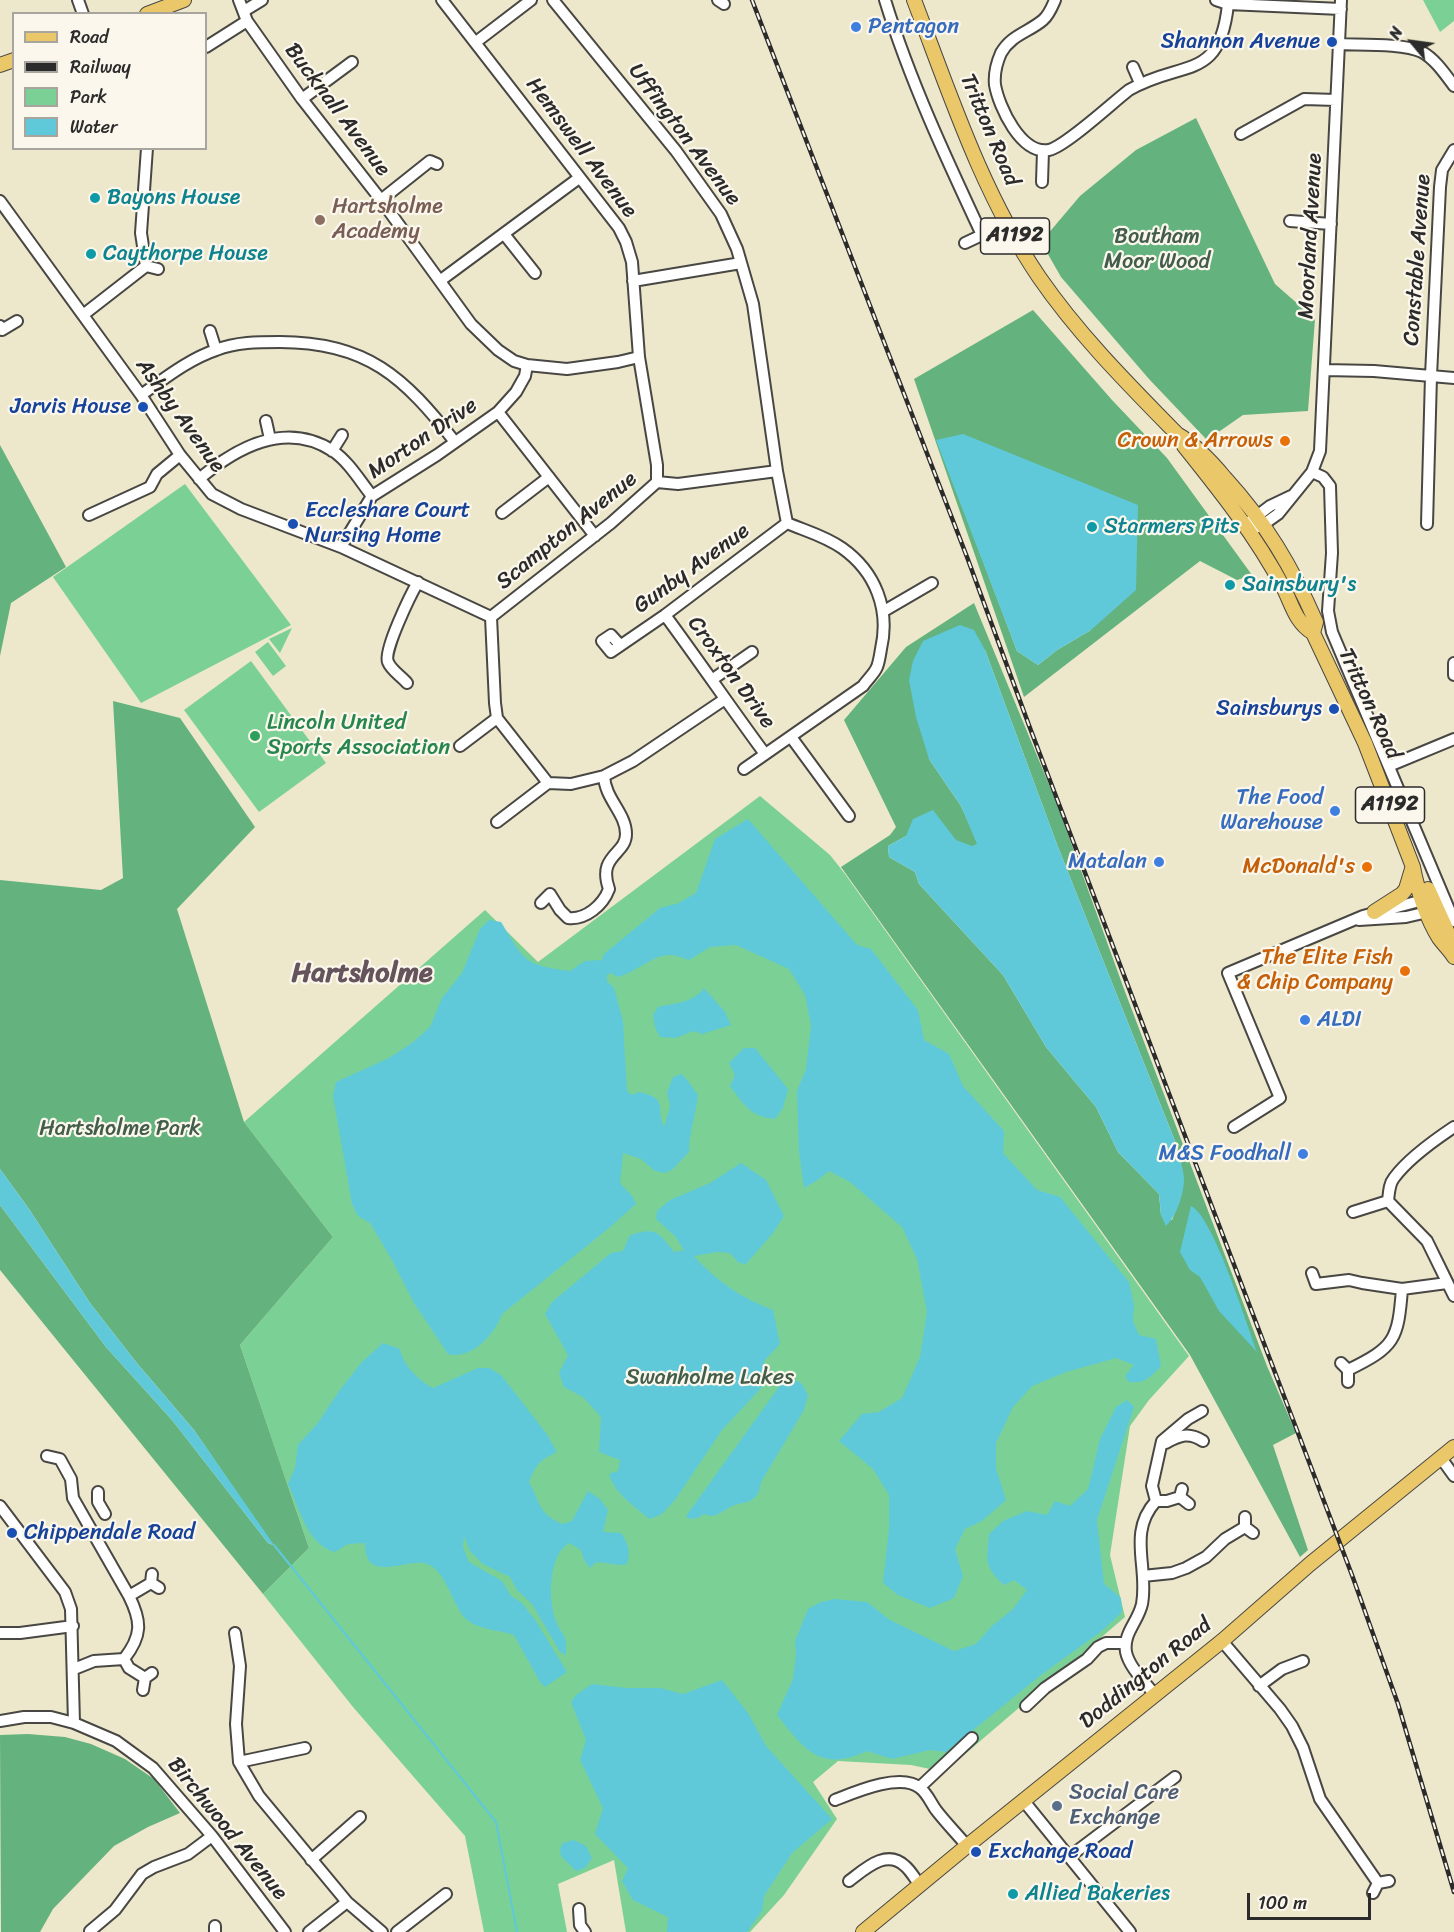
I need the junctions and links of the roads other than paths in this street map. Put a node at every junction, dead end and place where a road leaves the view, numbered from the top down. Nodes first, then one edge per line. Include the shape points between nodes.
1 (184, 0) edge
2 (262, 0) edge
3 (442, 0) edge
4 (531, 0) edge
5 (553, 0) edge
6 (885, 0) edge
7 (914, 0) edge
8 (1055, 0) edge
9 (1216, 0) edge
10 (1228, 4) junction
11 (1341, 4) edge
12 (243, 11) edge
13 (152, 12) edge
14 (476, 42) junction
15 (1338, 44) junction
16 (207, 45) edge
17 (356, 60) dead end
18 (1133, 67) dead end
19 (1140, 83) junction
20 (1454, 86) edge
21 (302, 99) junction
22 (1336, 100) junction
23 (1241, 134) dead end
24 (147, 150) edge
25 (1454, 150) edge
26 (1043, 151) junction
27 (432, 159) dead end
28 (579, 178) junction
29 (1042, 182) dead end
30 (381, 200) junction
31 (0, 201) edge
32 (1290, 221) dead end
33 (1331, 224) junction
34 (504, 234) junction
35 (965, 243) dead end
36 (741, 263) junction
37 (146, 266) junction
38 (158, 269) dead end
39 (535, 273) dead end
40 (441, 280) junction
41 (633, 281) junction
42 (83, 315) junction
43 (17, 321) dead end
44 (1, 329) edge
45 (210, 331) dead end
46 (216, 350) junction
47 (639, 357) junction
48 (527, 366) junction
49 (1324, 370) junction
50 (1431, 376) junction
51 (1454, 378) edge
52 (141, 395) junction
53 (498, 412) junction
54 (266, 421) dead end
55 (1178, 434) junction
56 (342, 435) dead end
57 (270, 439) junction
58 (455, 442) junction
59 (332, 451) junction
60 (180, 455) junction
61 (777, 471) junction
62 (1312, 472) junction
63 (549, 477) junction
64 (199, 479) junction
65 (657, 482) junction
66 (372, 496) junction
67 (502, 513) dead end
68 (89, 515) dead end
69 (1260, 519) junction
70 (787, 523) junction
71 (1427, 524) dead end
72 (1247, 528) junction
73 (595, 536) junction
74 (341, 547) junction
75 (1281, 550) junction
76 (417, 582) junction
77 (932, 583) dead end
78 (1287, 601) junction
79 (884, 611) junction
80 (665, 615) junction
81 (491, 617) junction
82 (1312, 633) junction
83 (620, 645) dead end
84 (752, 652) dead end
85 (1454, 663) edge
86 (1454, 675) edge
87 (713, 679) junction
88 (407, 683) dead end
89 (725, 699) junction
90 (497, 718) junction
91 (791, 737) junction
92 (1454, 739) edge
93 (460, 746) dead end
94 (765, 754) junction
95 (1389, 766) junction
96 (744, 769) dead end
97 (604, 776) junction
98 (548, 783) junction
99 (849, 816) dead end
100 (497, 822) dead end
101 (1413, 867) junction
102 (542, 903) dead end
103 (1430, 905) junction
104 (1374, 912) junction
105 (1355, 919) junction
106 (1454, 921) edge
107 (1453, 955) edge
108 (1234, 1127) dead end
109 (1454, 1127) edge
110 (1388, 1201) junction
111 (1353, 1212) dead end
112 (1312, 1273) dead end
113 (1447, 1283) junction
114 (1402, 1289) junction
115 (1454, 1296) edge
116 (1348, 1382) dead end
117 (1202, 1411) dead end
118 (1203, 1441) dead end
119 (1161, 1446) junction
120 (1454, 1447) edge
121 (47, 1456) dead end
122 (1441, 1458) junction
123 (1454, 1476) edge
124 (1184, 1497) dead end
125 (1156, 1501) junction
126 (0, 1506) edge
127 (80, 1512) junction
128 (105, 1514) dead end
129 (1248, 1526) dead end
130 (1143, 1576) junction
131 (154, 1582) dead end
132 (129, 1596) junction
133 (73, 1626) junction
134 (0, 1633) edge
135 (235, 1633) dead end
136 (1222, 1641) junction
137 (1125, 1643) junction
138 (124, 1659) junction
139 (1303, 1660) dead end
140 (74, 1669) junction
141 (1259, 1686) junction
142 (143, 1690) dead end
143 (1155, 1694) junction
144 (1026, 1706) dead end
145 (0, 1721) edge
146 (74, 1723) junction
147 (972, 1738) dead end
148 (305, 1748) dead end
149 (239, 1762) junction
150 (1174, 1777) dead end
151 (920, 1787) junction
152 (835, 1800) dead end
153 (1023, 1800) junction
154 (360, 1817) dead end
155 (212, 1836) junction
156 (967, 1846) junction
157 (1069, 1857) junction
158 (311, 1860) junction
159 (849, 1881) dead end
160 (920, 1886) junction
161 (1380, 1886) dead end
162 (446, 1894) dead end
163 (347, 1902) junction
164 (579, 1909) dead end
165 (90, 1931) edge
166 (285, 1932) edge
167 (309, 1932) edge
168 (382, 1932) edge
169 (397, 1932) edge
170 (585, 1932) edge
171 (863, 1932) edge
172 (1130, 1932) edge

1 - 13 main road
2 - 12 street
3 - 14 street, Hemswell Avenue
4 - 14 street
5 - 36 street, Uffington Avenue via 695,176 721,214
6 - 35 street via 924,105 984,237
7 - 55 main road, Tritton Road / A1192 via 970,146 1018,243 1086,339
8 - 26 street via 1044,19 1008,43 996,66 999,99 1018,136
9 - 10 street
10 - 11 street
10 - 19 street via 1221,40 1207,58
11 - 15 street, Moorland Avenue
12 - 16 street
12 - 21 street, Bucknall Avenue
14 - 28 street, Hemswell Avenue
15 - 20 street via 1420,51
15 - 22 street, Moorland Avenue
17 - 21 street
18 - 19 street
19 - 26 street via 1062,145
21 - 30 street, Bucknall Avenue
22 - 23 street via 1304,99
22 - 33 street, Moorland Avenue
24 - 37 street via 141,233
25 - 50 street, Constable Avenue via 1442,170 1440,187
26 - 29 street
27 - 30 street
28 - 34 street
28 - 41 street, Hemswell Avenue via 619,228 632,262
30 - 40 street, Bucknall Avenue
31 - 42 street, Ashby Avenue
32 - 33 street
33 - 49 street, Moorland Avenue
34 - 39 street
34 - 40 street
36 - 41 street
36 - 61 street, Uffington Avenue via 753,304
37 - 38 street
37 - 42 street
40 - 48 street, Bucknall Avenue via 471,324 498,350
41 - 47 street, Hemswell Avenue
42 - 52 street, Ashby Avenue
43 - 44 street
45 - 46 street
46 - 52 street
46 - 58 street via 249,342 293,342 366,358 412,392
47 - 48 street, Bucknall Avenue via 567,369
47 - 65 street, Hemswell Avenue
48 - 53 street, Morton Drive via 516,392
49 - 50 street
49 - 62 street, Moorland Avenue via 1320,451
50 - 51 street
50 - 71 street, Constable Avenue
52 - 60 street, Ashby Avenue
53 - 58 street, Morton Drive
53 - 63 street
54 - 57 street
55 - 69 main road, Tritton Road / A1192 via 1206,457
55 - 72 main road, Tritton Road / A1192
56 - 59 street
57 - 59 street via 302,440
57 - 64 street via 229,455
58 - 66 street, Morton Drive
59 - 66 street
60 - 64 street, Ashby Avenue
60 - 68 street via 157,474 150,487
61 - 65 street, Scampton Avenue via 678,484
61 - 70 street, Uffington Avenue
62 - 69 street, Moorland Avenue via 1291,496 1281,499
62 - 95 street via 1330,486 1332,553 1328,611 1332,632
63 - 67 street
63 - 73 street
64 - 74 street, Ashby Avenue via 212,494 241,509
65 - 73 street, Scampton Avenue
66 - 74 street, Morton Drive
69 - 72 street
69 - 75 main road, Tritton Road / A1192
70 - 79 street via 844,549 878,591
70 - 80 street, Gunby Avenue
72 - 78 main road, Tritton Road / A1192
73 - 81 street, Scampton Avenue
74 - 76 street, Ashby Avenue
75 - 78 main road via 1281,566 1291,585
75 - 82 main road, Tritton Road / A1192 via 1316,622
76 - 81 street, Ashby Avenue
76 - 88 street via 386,655
77 - 79 street
78 - 82 main road, Tritton Road / A1192 via 1302,626
79 - 91 street via 877,667 863,686
80 - 83 street, Gunby Avenue
80 - 87 street, Croxton Drive
81 - 90 street
82 - 101 main road, Tritton Road / A1192 via 1365,743
84 - 87 street
85 - 86 street
87 - 89 street, Croxton Drive
89 - 94 street, Croxton Drive
89 - 97 street
90 - 93 street
90 - 98 street
91 - 94 street
91 - 99 street
92 - 95 street
94 - 96 street
95 - 106 street
97 - 98 street via 571,784
97 - 102 street via 604,786 626,834 608,865 609,889 605,900 576,919 568,918 550,894
98 - 100 street
101 - 103 main road, Tritton Road via 1416,885
101 - 104 main road via 1404,891
103 - 104 street
103 - 105 street via 1372,920
103 - 107 main road, Tritton Road via 1440,938
104 - 105 street
105 - 108 street via 1228,973 1280,1098
109 - 110 street via 1395,1177
110 - 111 street
110 - 113 street via 1427,1241
112 - 114 street via 1313,1288 1349,1280
113 - 114 street
113 - 115 street
114 - 116 street via 1399,1324 1391,1340 1378,1353 1345,1367
117 - 119 street via 1168,1435
118 - 119 street via 1180,1435
119 - 125 street via 1152,1486
120 - 122 main road, Doddington Road
121 - 127 street via 63,1454
122 - 123 street
122 - 136 main road, Doddington Road
124 - 125 street
125 - 130 street via 1144,1516 1141,1530
126 - 133 street via 65,1592
127 - 128 street via 98,1497
127 - 132 street
129 - 130 street via 1186,1568
130 - 137 street via 1141,1609
131 - 132 street
132 - 138 street via 140,1626 133,1648
133 - 134 street
133 - 140 street
135 - 149 street via 240,1666 236,1724
136 - 141 street
136 - 143 main road, Doddington Road
137 - 143 street via 1127,1656
137 - 144 street via 1098,1647
138 - 140 street via 94,1661
138 - 142 street via 129,1668 148,1676
139 - 141 street
140 - 146 street
141 - 161 street via 1292,1726 1320,1800
143 - 153 main road, Doddington Road
145 - 146 street, Birchwood Avenue via 51,1717
146 - 155 street, Birchwood Avenue via 116,1741 153,1768
147 - 151 street
148 - 149 street
149 - 158 street via 260,1796
150 - 157 street
151 - 152 street via 884,1783
151 - 156 street
153 - 156 main road, Doddington Road
153 - 157 street
154 - 158 street
155 - 165 street via 188,1854 142,1874 115,1910 96,1918
155 - 166 street, Birchwood Avenue
156 - 160 main road, Doddington Road
157 - 172 street
158 - 163 street
159 - 160 street via 883,1859 905,1865
160 - 171 main road, Doddington Road
162 - 169 street
163 - 167 street
163 - 168 street
164 - 170 street via 580,1925

